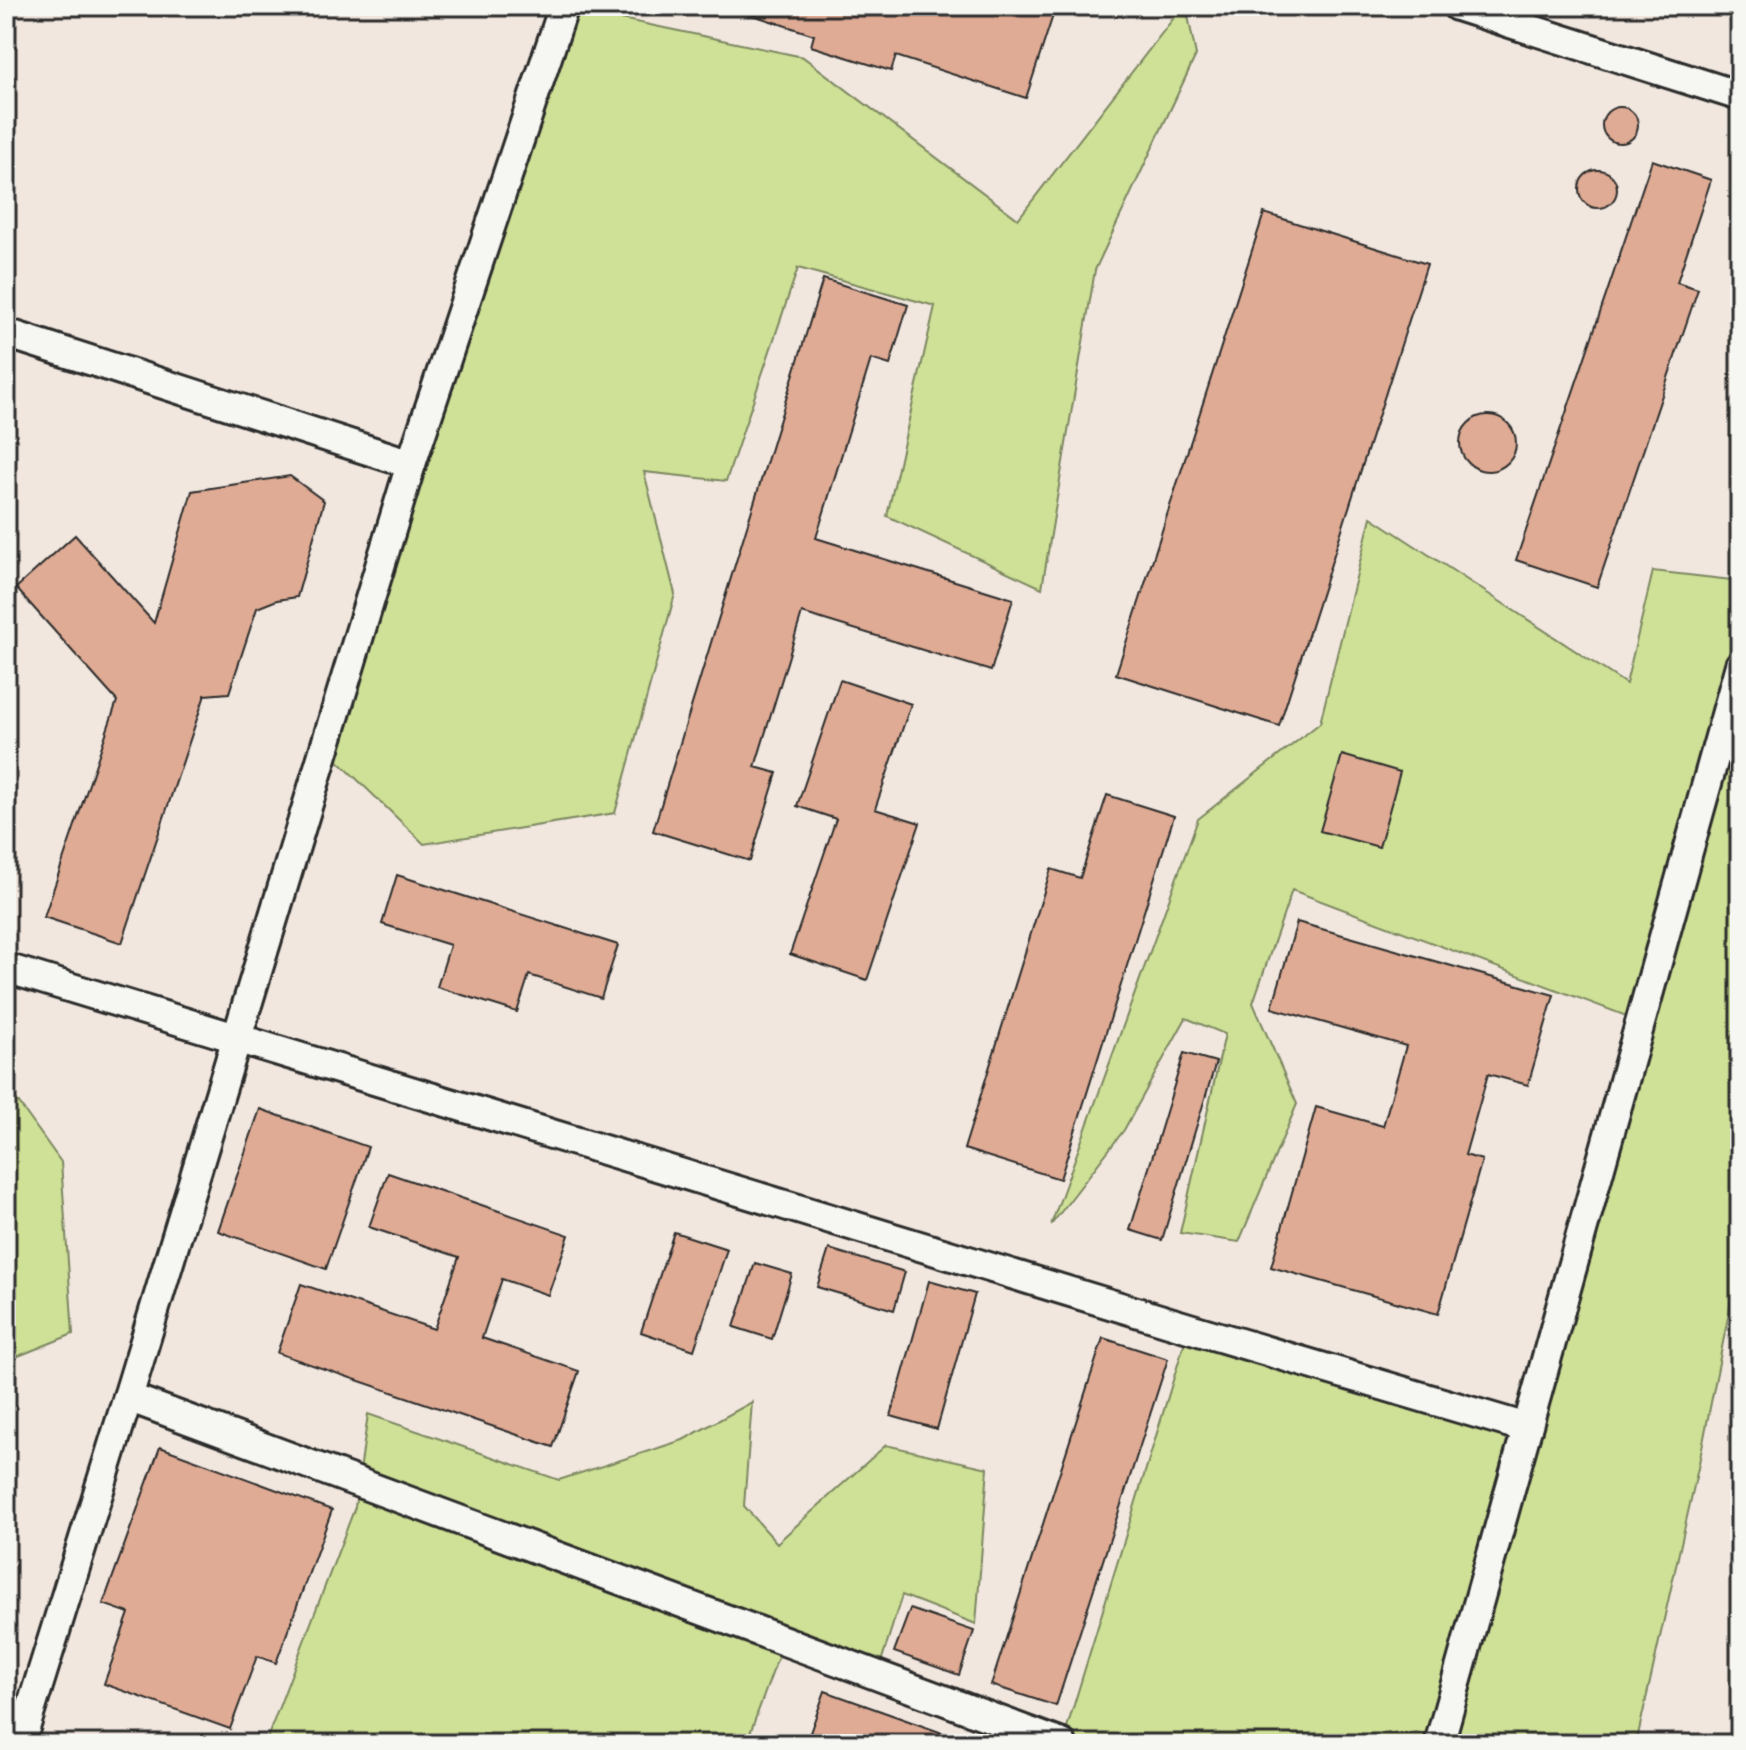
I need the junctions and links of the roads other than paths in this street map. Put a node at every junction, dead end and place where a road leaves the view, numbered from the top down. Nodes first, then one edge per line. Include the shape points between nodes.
1 (564, 6) edge
2 (1457, 6) edge
3 (1737, 92) edge
4 (6, 333) edge
5 (411, 464) junction
6 (1740, 665) edge
7 (6, 968) edge
8 (237, 1038) junction
9 (128, 1397) junction
10 (1527, 1428) junction
11 (20, 1744) edge
12 (1062, 1744) edge
13 (1439, 1744) edge

1 - 5 street
2 - 3 street
4 - 5 street
5 - 8 street
6 - 10 street
7 - 8 street
8 - 9 street
8 - 10 street
9 - 11 street
9 - 12 street
10 - 13 street

